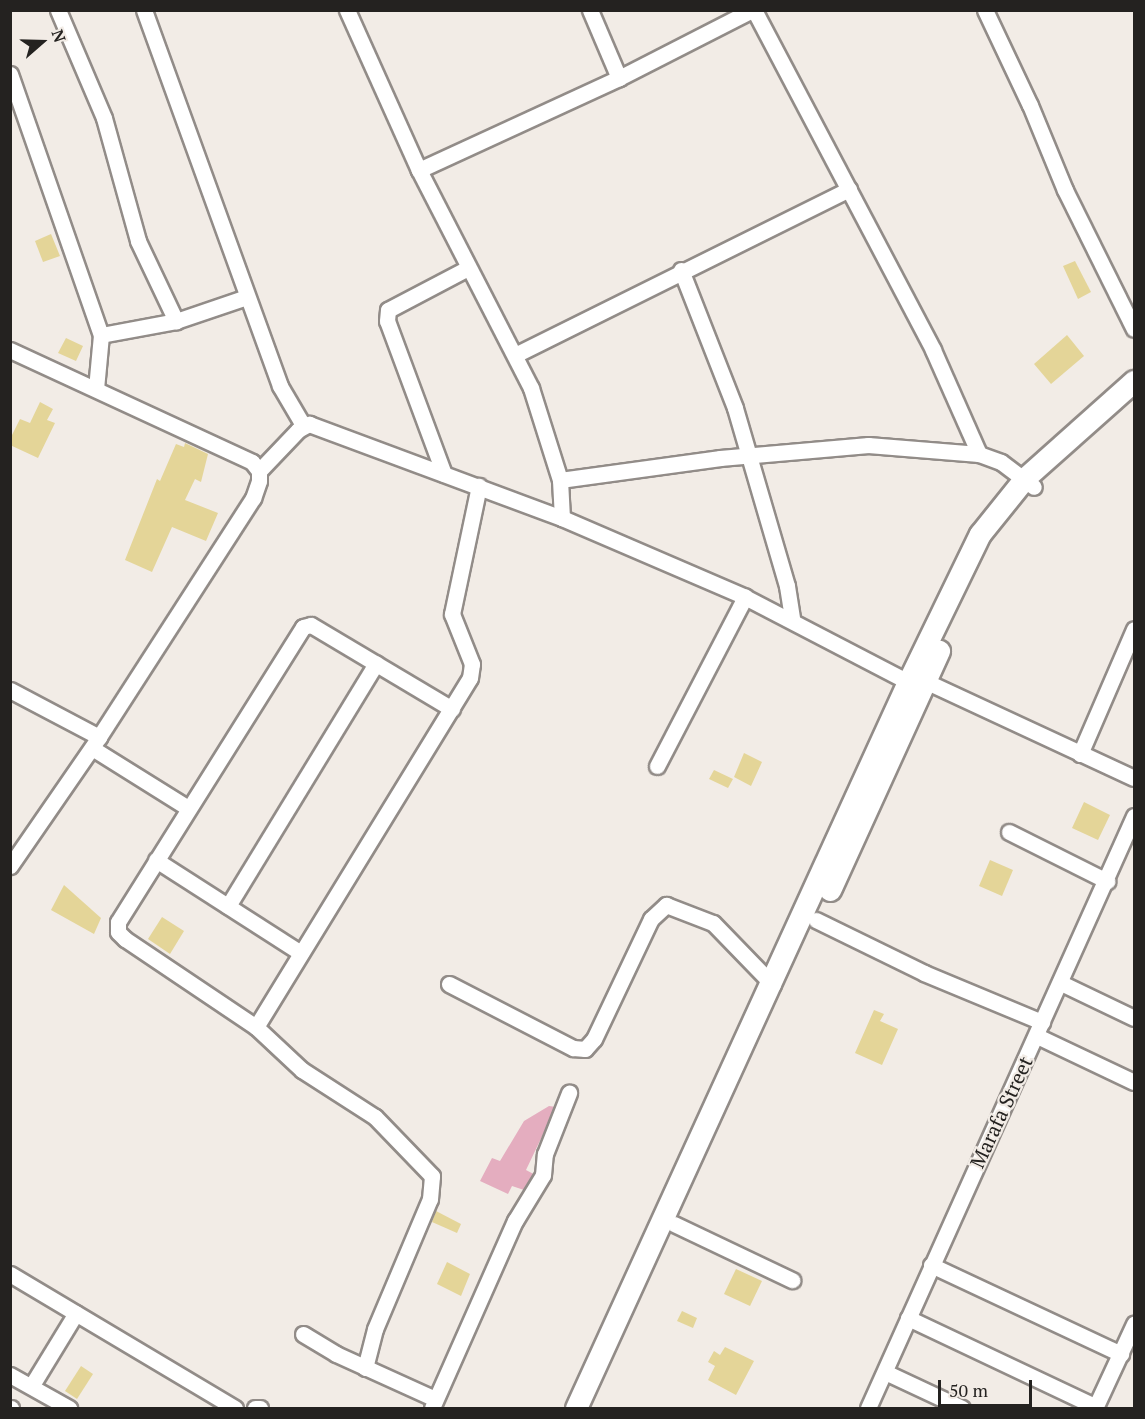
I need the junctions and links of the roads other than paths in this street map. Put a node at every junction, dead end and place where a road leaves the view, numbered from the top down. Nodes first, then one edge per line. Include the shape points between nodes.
1 (58, 10) edge
2 (144, 10) edge
3 (347, 10) edge
4 (590, 10) edge
5 (753, 10) edge
6 (985, 10) edge
7 (10, 74) edge
8 (619, 78) junction
9 (419, 170) junction
10 (849, 189) junction
11 (468, 268) junction
12 (681, 270) junction
13 (246, 297) junction
14 (176, 321) junction
15 (1134, 329) edge
16 (101, 335) junction
17 (10, 350) edge
18 (515, 355) junction
19 (1134, 381) edge
20 (96, 388) junction
21 (1134, 398) edge
22 (303, 425) junction
23 (979, 454) junction
24 (749, 456) junction
25 (259, 471) junction
26 (444, 474) junction
27 (560, 480) junction
28 (1029, 483) junction
29 (479, 486) junction
30 (562, 518) junction
31 (745, 597) junction
32 (792, 619) junction
33 (1134, 629) edge
34 (376, 664) junction
35 (916, 682) junction
36 (10, 690) edge
37 (452, 709) junction
38 (96, 743) junction
39 (1080, 754) junction
40 (657, 766) dead end
41 (1134, 778) edge
42 (188, 808) junction
43 (1134, 816) edge
44 (1009, 832) dead end
45 (156, 860) junction
46 (10, 866) edge
47 (1107, 881) junction
48 (228, 906) junction
49 (816, 920) junction
50 (301, 953) junction
51 (1061, 983) junction
52 (449, 984) dead end
53 (773, 985) junction
54 (1134, 1018) edge
55 (256, 1027) junction
56 (1039, 1029) junction
57 (755, 1039) junction
58 (1134, 1082) edge
59 (569, 1093) dead end
60 (674, 1224) junction
61 (931, 1265) junction
62 (10, 1274) edge
63 (792, 1280) dead end
64 (76, 1313) junction
65 (908, 1318) junction
66 (1134, 1324) edge
67 (303, 1334) dead end
68 (1121, 1354) junction
69 (365, 1368) junction
70 (885, 1372) junction
71 (10, 1375) edge
72 (32, 1385) junction
73 (433, 1404) edge
74 (69, 1408) edge
75 (236, 1408) edge
76 (255, 1408) edge
77 (260, 1408) edge
78 (576, 1408) edge
79 (591, 1408) edge
80 (868, 1408) edge
81 (962, 1408) edge
82 (1095, 1408) edge

1 - 14 street via 104,118 138,241
2 - 13 street via 184,112
3 - 9 street
4 - 8 street
5 - 8 street
5 - 10 street
6 - 15 street via 1065,190
7 - 16 street
8 - 9 street
9 - 11 street
10 - 12 street
10 - 23 street via 933,350
11 - 18 street
11 - 26 street via 388,310 387,321
12 - 18 street
12 - 24 street via 735,408
13 - 14 street
13 - 22 street via 280,386
14 - 16 street
16 - 20 street
17 - 20 street
18 - 27 street via 531,388
19 - 28 main road
20 - 25 street via 240,456
21 - 28 main road
22 - 25 street
22 - 26 street
23 - 24 street via 868,445
23 - 28 street via 1001,462
24 - 27 street
24 - 32 street via 787,586
25 - 38 street via 253,498
26 - 29 street
27 - 30 street
28 - 35 main road via 980,534
29 - 30 street
29 - 37 street via 452,614 472,664 470,678
30 - 31 street
31 - 32 street
31 - 40 street
32 - 35 street
33 - 39 street
34 - 37 street
34 - 42 street via 311,625 303,627
34 - 48 street
35 - 39 street
35 - 49 main road
35 - 53 main road
36 - 38 street
37 - 50 street
38 - 42 street
38 - 46 street
39 - 41 street
42 - 45 street
43 - 47 street, Marafa Street
44 - 47 street
45 - 48 street
45 - 55 street via 118,922 118,932
47 - 51 street, Marafa Street
48 - 50 street
49 - 56 street
49 - 57 main road
50 - 55 street
51 - 54 street
51 - 56 street, Marafa Street
52 - 53 street via 573,1048 585,1049 594,1039 651,919 666,904 713,923
53 - 57 main road
55 - 69 street via 302,1070 375,1117 434,1181 370,1343
56 - 58 street
56 - 61 street, Marafa Street
57 - 60 main road
57 - 78 main road
59 - 73 street via 545,1154 543,1175 515,1221
60 - 63 street
60 - 79 main road
61 - 65 street, Marafa Street
61 - 68 street
62 - 64 street
64 - 72 street
64 - 75 street
65 - 70 street, Marafa Street
65 - 82 street
66 - 68 street
67 - 69 street
68 - 82 street
69 - 73 street
70 - 80 street, Marafa Street
70 - 81 street
71 - 72 street
72 - 74 street
76 - 77 street

